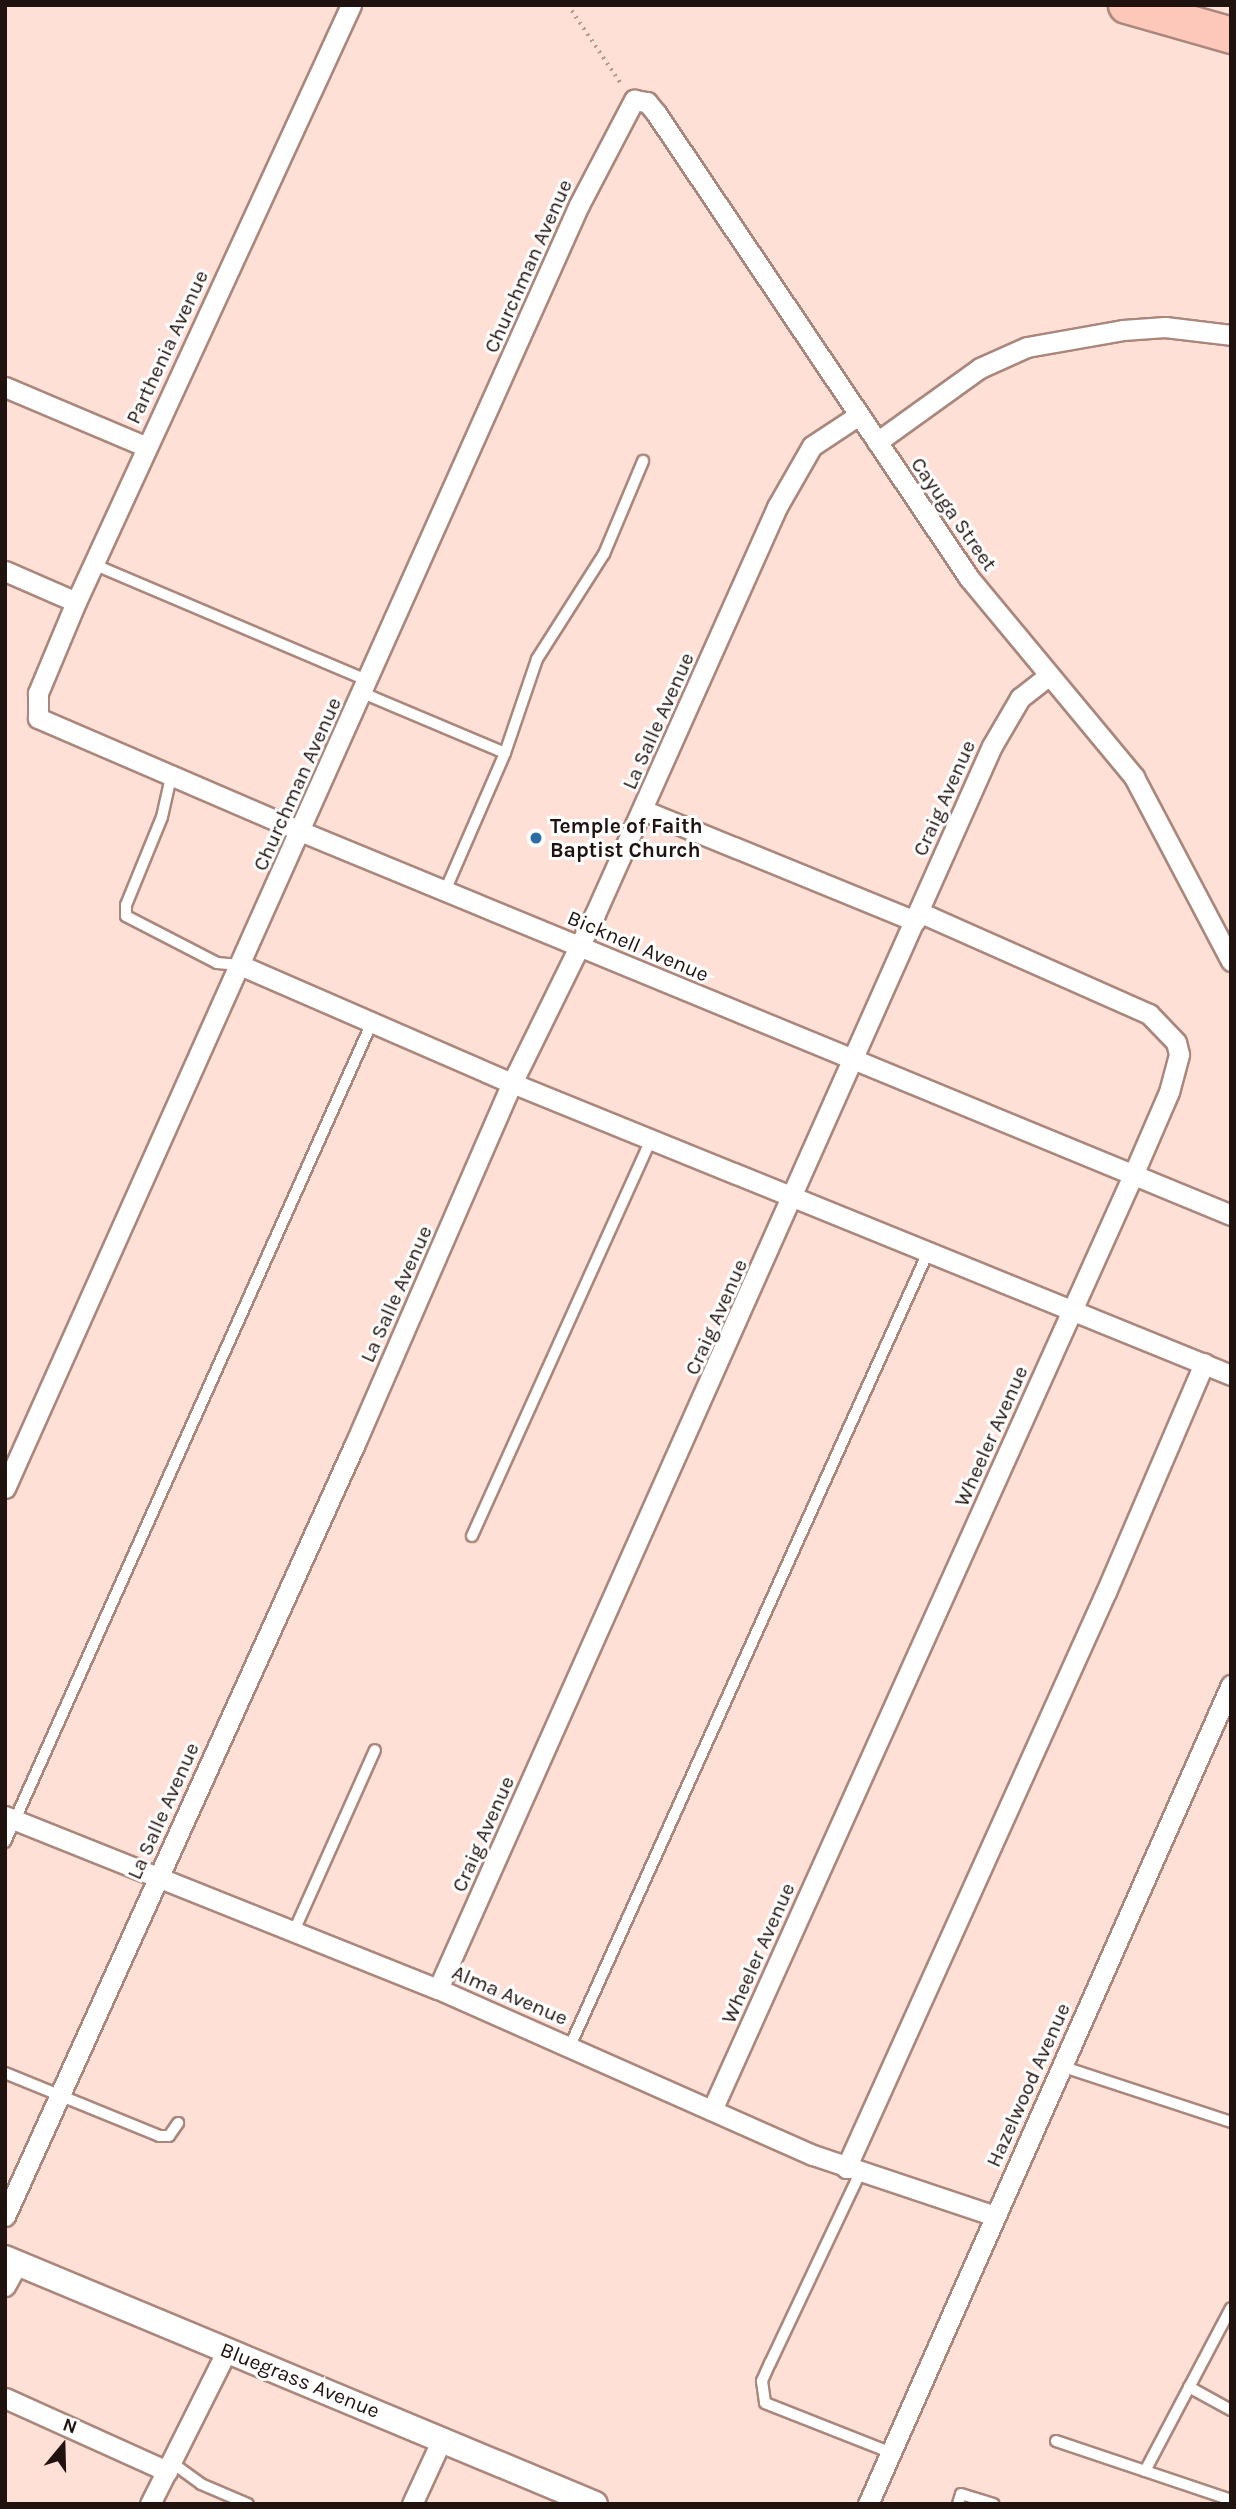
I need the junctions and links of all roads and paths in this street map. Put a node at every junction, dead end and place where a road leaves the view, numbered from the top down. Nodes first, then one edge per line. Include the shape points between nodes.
1 (351, 5) edge
2 (568, 5) edge
3 (1126, 5) edge
4 (1231, 35) edge
5 (634, 101) junction
6 (1231, 335) edge
7 (5, 387) edge
8 (859, 415) junction
9 (877, 442) junction
10 (147, 447) junction
11 (643, 461) dead end
12 (93, 564) junction
13 (5, 571) edge
14 (76, 602) junction
15 (1049, 675) junction
16 (366, 687) junction
17 (35, 710) joint
18 (505, 753) junction
19 (171, 777) junction
20 (643, 810) junction
21 (300, 831) junction
22 (445, 891) junction
23 (917, 916) junction
24 (579, 944) junction
25 (1231, 961) edge
26 (240, 965) junction
27 (373, 1020) junction
28 (856, 1060) junction
29 (512, 1083) junction
30 (652, 1138) junction
31 (1133, 1175) junction
32 (796, 1195) junction
33 (1231, 1215) edge
34 (929, 1250) junction
35 (1073, 1309) junction
36 (1203, 1363) junction
37 (1231, 1375) edge
38 (5, 1488) edge
39 (472, 1536) dead end
40 (1231, 1685) edge
41 (375, 1750) dead end
42 (10, 1818) edge
43 (5, 1842) edge
44 (158, 1877) junction
45 (295, 1931) junction
46 (438, 1989) junction
47 (570, 2046) junction
48 (1061, 2066) junction
49 (5, 2073) edge
50 (59, 2097) junction
51 (712, 2110) junction
52 (1231, 2122) edge
53 (178, 2123) dead end
54 (853, 2170) junction
55 (5, 2216) edge
56 (995, 2216) junction
57 (9, 2269) edge
58 (1231, 2308) edge
59 (227, 2350) junction
60 (1189, 2387) junction
61 (5, 2398) edge
62 (1231, 2410) edge
63 (442, 2439) junction
64 (1056, 2441) dead end
65 (892, 2452) junction
66 (169, 2467) junction
67 (1145, 2471) junction
68 (1231, 2500) edge
69 (150, 2504) edge
70 (248, 2504) edge
71 (412, 2504) edge
72 (595, 2504) edge
73 (868, 2504) edge
74 (958, 2504) edge
75 (993, 2504) edge

1 - 10 street, Parthenia Avenue
2 - 5 path
3 - 4 highway
5 - 8 street, Cayuga Street via 647,102 656,113
5 - 16 street, Churchman Avenue via 579,205
6 - 9 street via 1144,328 1027,347 980,368
7 - 10 street
8 - 9 street, Cayuga Street
8 - 20 street, La Salle Avenue via 812,446 802,462
9 - 15 street, Cayuga Street via 969,578
10 - 12 street, Parthenia Avenue
11 - 18 lane via 604,554 537,659
12 - 14 street, Parthenia Avenue
12 - 16 lane
13 - 14 street
14 - 17 street, Parthenia Avenue
15 - 23 street, Craig Avenue via 1011,711
15 - 25 street, Cayuga Street via 1133,777
16 - 18 lane
16 - 21 street, Churchman Avenue
17 - 19 street, Bicknell Avenue via 42,723
18 - 22 lane
19 - 21 street, Bicknell Avenue
19 - 26 lane via 162,817 126,905 126,916 217,963
20 - 23 street, Wheeler Avenue
20 - 24 street, La Salle Avenue
21 - 22 street, Bicknell Avenue
21 - 26 street, Churchman Avenue
22 - 24 street, Bicknell Avenue
23 - 28 street, Craig Avenue
23 - 31 street, Wheeler Avenue via 1149,1014 1169,1032 1179,1054 1169,1092
24 - 28 street, Bicknell Avenue
24 - 29 street, La Salle Avenue
26 - 27 street
26 - 38 street, Churchman Avenue
27 - 29 street
27 - 42 lane
28 - 31 street, Bicknell Avenue
28 - 32 street, Craig Avenue
29 - 30 street
29 - 44 street, La Salle Avenue
30 - 32 street
30 - 39 lane
31 - 33 street, Bicknell Avenue
31 - 35 street, Wheeler Avenue
32 - 34 street
32 - 46 street, Craig Avenue
34 - 35 street
34 - 47 lane
35 - 36 street
35 - 51 street, Wheeler Avenue
36 - 37 street
36 - 54 street
40 - 48 street, Hazelwood Avenue
41 - 45 lane
42 - 43 lane
42 - 44 street, Alma Avenue
44 - 45 street, Alma Avenue
44 - 50 street, La Salle Avenue
45 - 46 street, Alma Avenue
46 - 47 street, Alma Avenue
47 - 51 street, Alma Avenue
48 - 52 lane
48 - 56 street, Hazelwood Avenue
49 - 50 lane
50 - 53 lane via 159,2136 169,2136
50 - 55 street, La Salle Avenue
51 - 54 street, Alma Avenue
54 - 56 street, Alma Avenue
54 - 65 lane via 762,2381 765,2403
56 - 65 street, Hazelwood Avenue
57 - 59 street, Bluegrass Avenue
58 - 60 lane
59 - 63 street, Bluegrass Avenue
59 - 66 street
60 - 62 lane
60 - 67 lane
61 - 66 street
63 - 71 street
63 - 72 street, Bluegrass Avenue
64 - 67 lane
65 - 73 street, Hazelwood Avenue
66 - 69 street
66 - 70 lane
67 - 68 lane
74 - 75 lane via 961,2494

